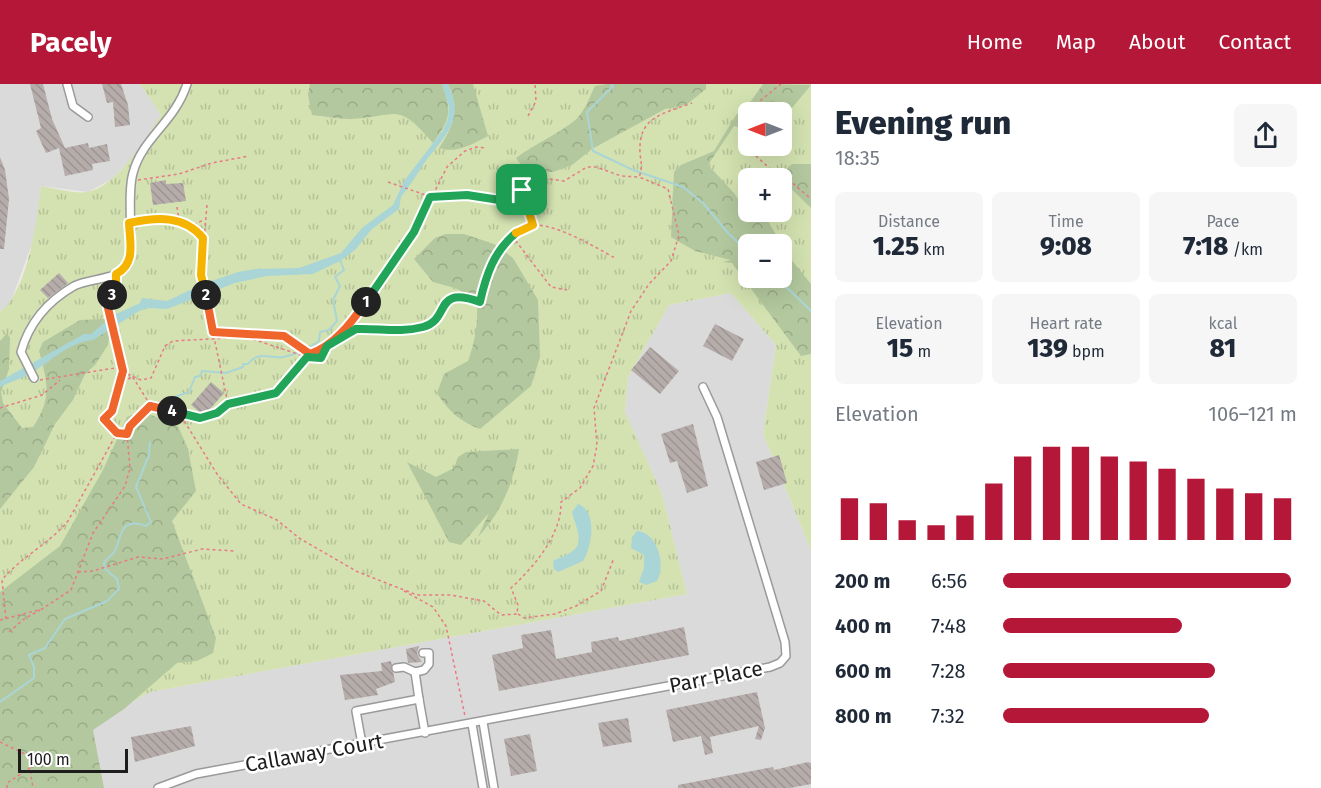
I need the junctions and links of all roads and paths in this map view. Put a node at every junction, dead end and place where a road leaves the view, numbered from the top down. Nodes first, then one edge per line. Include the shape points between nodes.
1 (67, 84) edge
2 (187, 84) edge
3 (535, 84) edge
4 (781, 84) edge
5 (692, 103) dead end
6 (528, 116) dead end
7 (88, 117) dead end
8 (486, 148) dead end
9 (249, 156) dead end
10 (769, 168) edge
11 (639, 176) junction
12 (131, 181) junction
13 (388, 182) dead end
14 (792, 183) edge
15 (522, 190) junction
16 (430, 197) junction
17 (509, 198) junction
18 (811, 199) edge
19 (207, 205) dead end
20 (177, 207) dead end
21 (526, 208) junction
22 (204, 220) junction
23 (180, 222) junction
24 (129, 223) junction
25 (533, 225) junction
26 (193, 226) junction
27 (512, 236) junction
28 (203, 238) junction
29 (615, 258) dead end
30 (116, 274) junction
31 (567, 290) dead end
32 (213, 332) junction
33 (215, 339) junction
34 (327, 346) junction
35 (310, 354) junction
36 (307, 357) junction
37 (123, 371) junction
38 (132, 376) junction
39 (34, 378) joint
40 (62, 378) junction
41 (119, 387) junction
42 (703, 387) dead end
43 (228, 404) junction
44 (150, 406) junction
45 (0, 408) edge
46 (159, 408) joint
47 (168, 411) joint
48 (178, 411) junction
49 (99, 418) dead end
50 (104, 419) junction
51 (117, 433) junction
52 (127, 434) junction
53 (235, 551) dead end
54 (614, 558) dead end
55 (78, 572) junction
56 (404, 591) junction
57 (42, 609) junction
58 (517, 614) junction
59 (6, 619) junction
60 (0, 620) edge
61 (9, 632) dead end
62 (423, 653) dead end
63 (396, 668) dead end
64 (415, 672) junction
65 (419, 699) junction
66 (483, 722) junction
67 (470, 724) junction
68 (425, 733) junction
69 (0, 742) edge
70 (362, 744) junction
71 (31, 768) junction
72 (7, 788) edge
73 (33, 788) edge
74 (158, 788) edge
75 (483, 788) edge
76 (494, 788) edge

1 - 7 street via 73,106
2 - 12 street via 172,116 138,159
3 - 6 path via 537,98
4 - 10 path via 746,112 738,129 754,155
5 - 11 path via 654,117 646,124 640,137
8 - 16 path via 476,147 456,157
9 - 12 path via 179,174
11 - 15 path via 632,178 586,167 564,181 536,177
11 - 58 path via 668,189 679,235 667,268 631,311 609,364 594,408 597,445 590,474 573,495 561,502 559,523 551,539 511,588
12 - 24 street
13 - 16 path
14 - 18 path
15 - 17 path
15 - 21 path
16 - 17 path via 467,195 506,201
16 - 34 path via 414,232 351,324
17 - 21 path
19 - 22 path
20 - 23 path
21 - 25 path
22 - 26 path
22 - 28 path
23 - 24 path via 161,218
23 - 26 path
24 - 30 street via 131,256
25 - 27 path
25 - 29 path via 587,242
26 - 28 path
27 - 31 path via 551,287
27 - 34 path via 494,259 480,302 452,297 425,327 395,331 353,329
28 - 32 path via 202,278
30 - 37 path via 108,308
30 - 39 street via 75,285 42,310 26,334 21,352
32 - 33 path
32 - 35 path via 284,336
33 - 36 path via 246,337
33 - 38 path via 173,341 165,346 152,378 141,380
33 - 43 path
34 - 35 path
34 - 36 path via 321,358
35 - 36 path
36 - 43 path via 276,393
37 - 38 path
37 - 40 path via 108,368
37 - 41 path
38 - 41 path
38 - 44 path
39 - 40 path
40 - 45 path via 42,395
41 - 50 path via 112,411
42 - 66 street, Parr Place via 717,417 786,656 770,667
43 - 48 path via 217,413 200,418
44 - 46 path
44 - 52 path
46 - 47 street
47 - 48 path
48 - 56 path via 217,474 242,504 277,520 298,538 358,572
49 - 50 path
50 - 51 path
51 - 52 path
51 - 59 path via 68,521 57,534 16,563 2,580
52 - 55 path via 130,468 125,486 93,532
53 - 55 path via 202,549 163,559 138,557
54 - 58 path via 601,591 576,606 555,614 524,618
55 - 57 path via 71,590
56 - 58 path via 484,601 501,615
56 - 67 path via 433,607 446,626
57 - 59 path
57 - 61 path
59 - 60 path
62 - 64 street via 429,653 429,664
63 - 64 street
64 - 65 street
65 - 68 street
65 - 70 street via 356,711
66 - 67 street, Parr Place
66 - 76 street
67 - 68 street, Callaway Court
67 - 75 street
68 - 70 street, Callaway Court
69 - 71 path via 29,756
70 - 74 street, Callaway Court via 196,774
71 - 72 path via 11,779
71 - 73 path

